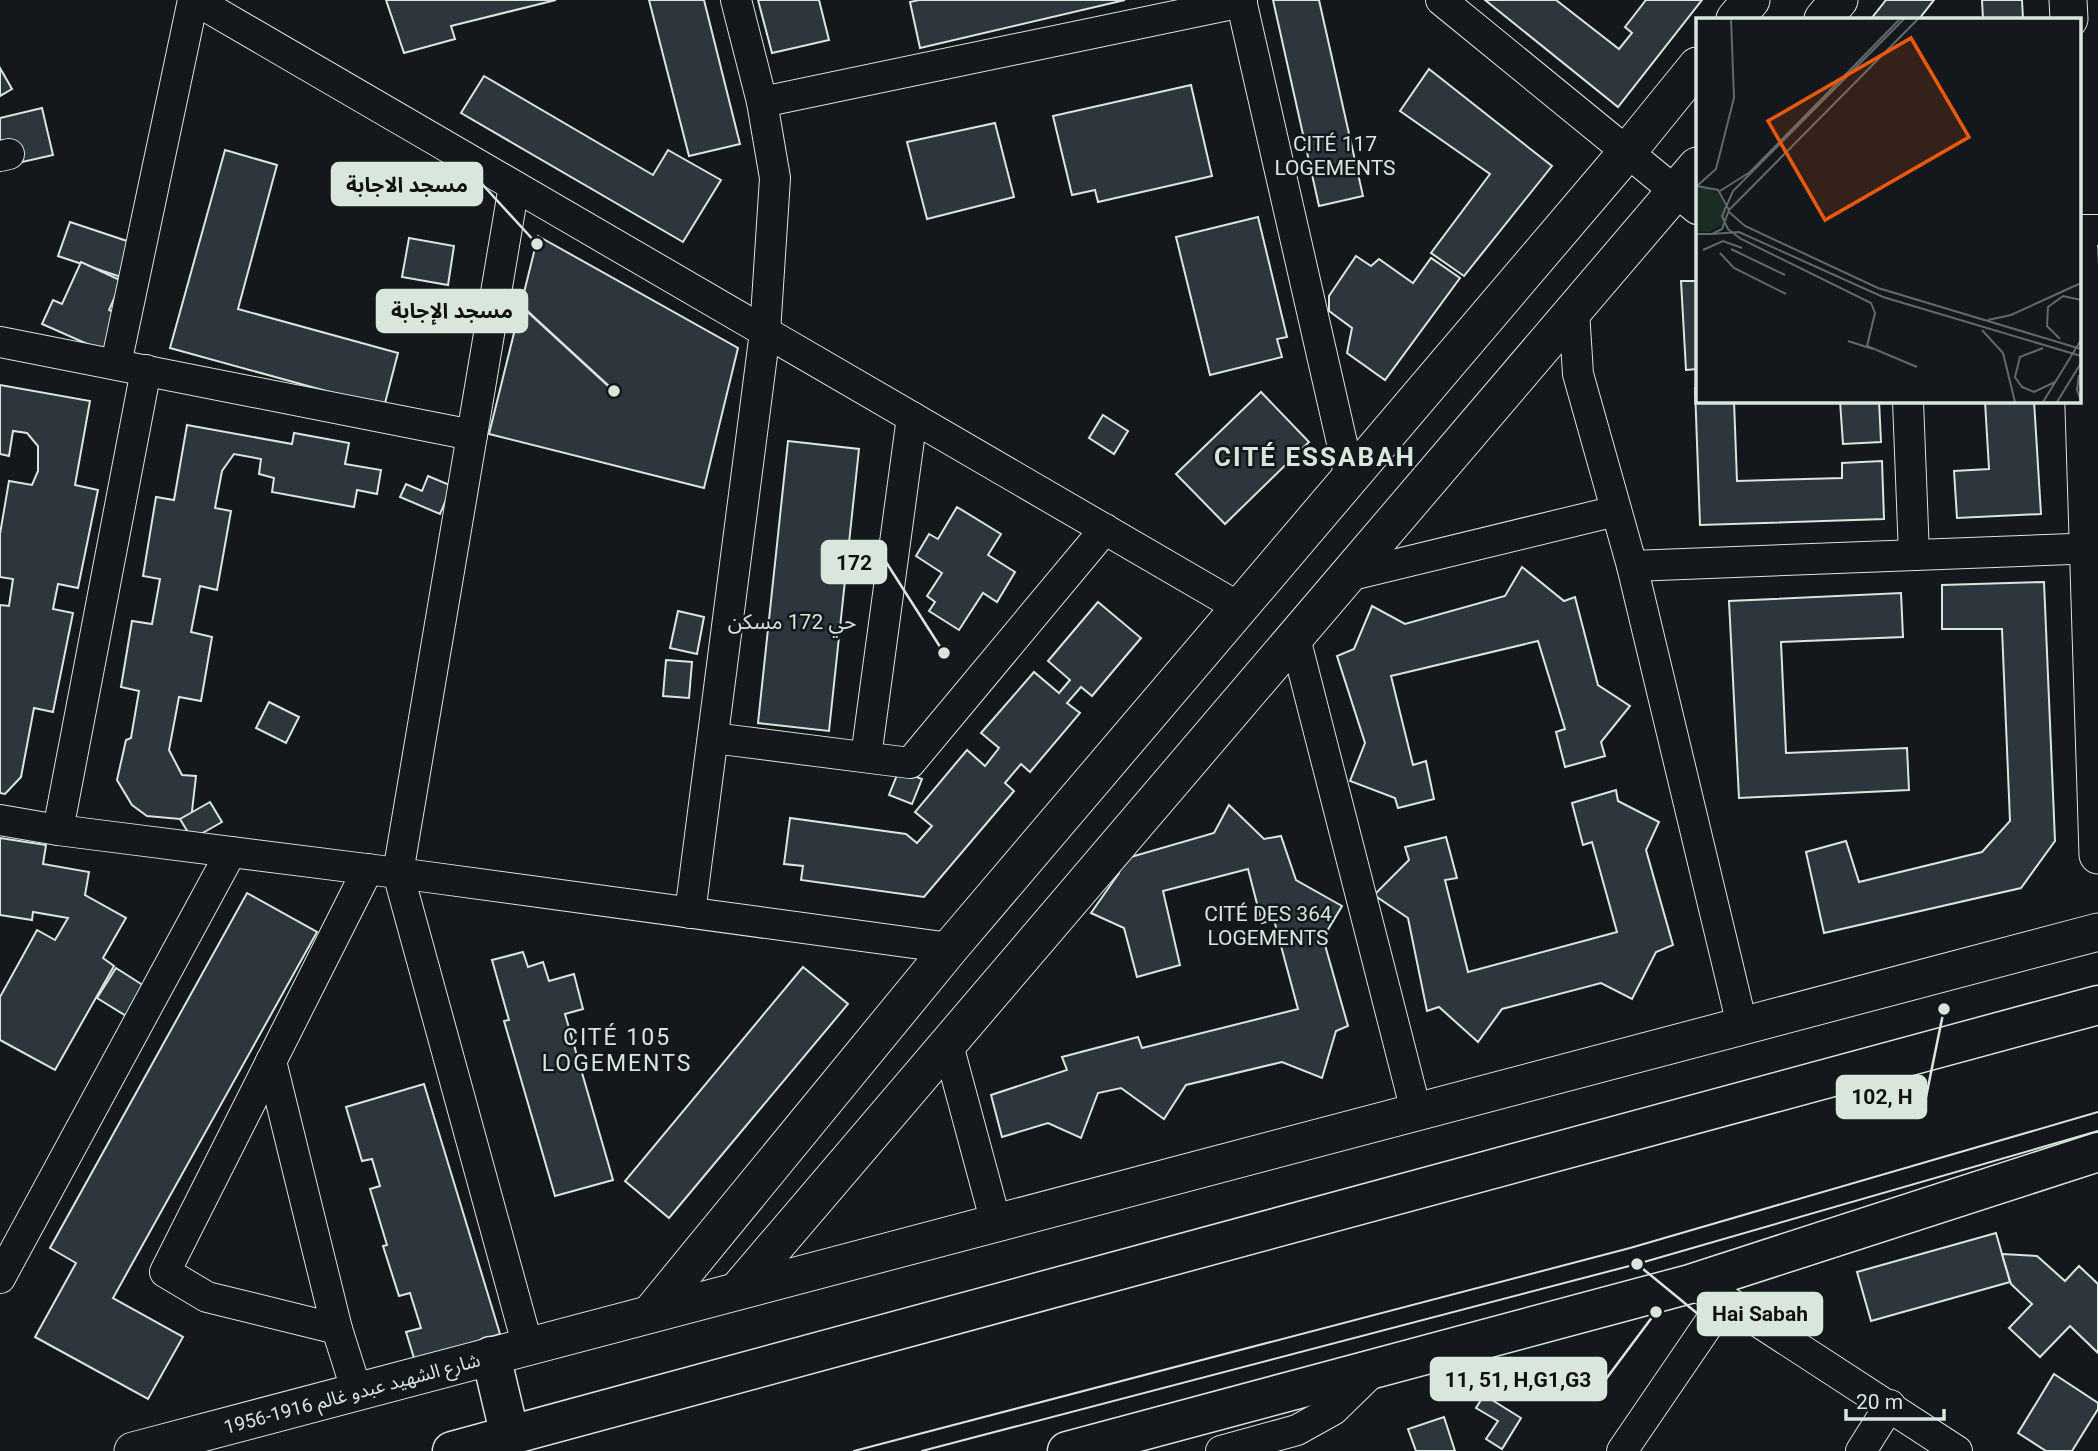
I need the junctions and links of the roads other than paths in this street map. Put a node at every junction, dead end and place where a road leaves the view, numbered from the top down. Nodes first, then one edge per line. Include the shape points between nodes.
1 (194, 0) edge
2 (736, 0) edge
3 (1441, 0) edge
4 (1751, 0) edge
5 (1839, 0) edge
6 (2068, 0) edge
7 (1241, 1) edge
8 (1736, 18) edge
9 (1824, 18) edge
10 (2069, 18) edge
11 (1696, 67) edge
12 (762, 102) junction
13 (1628, 151) junction
14 (514, 186) junction
15 (1690, 189) edge
16 (2080, 230) edge
17 (2098, 230) edge
18 (2080, 270) edge
19 (1574, 312) junction
20 (765, 332) junction
21 (0, 342) edge
22 (116, 364) junction
23 (146, 370) junction
24 (1908, 402) edge
25 (912, 417) junction
26 (472, 435) junction
27 (1350, 478) junction
28 (1616, 511) junction
29 (1105, 529) junction
30 (2093, 548) edge
31 (1913, 555) junction
32 (1632, 566) junction
33 (1348, 576) junction
34 (1240, 608) junction
35 (1294, 638) junction
36 (713, 738) junction
37 (866, 757) junction
38 (0, 820) edge
39 (58, 830) junction
40 (231, 852) junction
41 (2098, 855) edge
42 (368, 869) junction
43 (398, 873) junction
44 (690, 913) junction
45 (2098, 932) edge
46 (950, 948) junction
47 (2098, 1005) edge
48 (1742, 1025) junction
49 (948, 1045) junction
50 (271, 1061) junction
51 (1416, 1111) junction
52 (2098, 1152) edge
53 (996, 1223) junction
54 (0, 1278) edge
55 (1690, 1283) junction
56 (737, 1291) junction
57 (1725, 1300) junction
58 (650, 1314) junction
59 (337, 1329) junction
60 (528, 1347) junction
61 (491, 1356) junction
62 (1377, 1368) junction
63 (357, 1392) junction
64 (1890, 1405) junction
65 (510, 1436) junction
66 (133, 1451) edge
67 (452, 1451) edge
68 (1067, 1451) edge
69 (1224, 1451) edge
70 (1622, 1451) edge
71 (1861, 1451) edge
72 (1957, 1451) edge

1 - 14 street
1 - 22 street
2 - 12 street
3 - 13 street
4 - 8 street
5 - 9 street
6 - 10 street
7 - 12 street
7 - 27 street
11 - 13 street
12 - 20 street via 775,178
13 - 15 street
13 - 27 street
14 - 20 street
14 - 26 street
15 - 19 street
16 - 17 street
18 - 30 street
19 - 28 street via 1578,374
19 - 33 street
20 - 25 street
20 - 36 street
21 - 22 street
22 - 23 street
23 - 26 street
23 - 39 street
24 - 31 street
25 - 29 street
25 - 37 street
26 - 43 street
27 - 34 street
28 - 32 street
28 - 33 street
29 - 34 street
29 - 37 street via 910,763
30 - 31 street
30 - 41 street
31 - 32 street
32 - 48 street
33 - 35 street
34 - 46 street
35 - 49 street
35 - 51 street
36 - 37 street
36 - 44 street
38 - 39 street
39 - 40 street
40 - 42 street
40 - 54 street
42 - 43 street
42 - 50 street
43 - 44 street
43 - 60 street
44 - 46 street
45 - 48 street, شارع الشهيد عبدو غالم 1916-1956
46 - 58 street
47 - 65 main road
48 - 51 street, شارع الشهيد عبدو غالم 1916-1956
49 - 53 street
49 - 56 street
50 - 59 street
50 - 59 street via 164,1272 207,1297
51 - 53 street, شارع الشهيد عبدو غالم 1916-1956
52 - 55 main road
53 - 56 street, شارع الشهيد عبدو غالم 1916-1956
55 - 57 street
55 - 62 main road
56 - 58 street, شارع الشهيد عبدو غالم 1916-1956
57 - 64 street
57 - 70 street
58 - 60 street, شارع الشهيد عبدو غالم 1916-1956
59 - 63 street
60 - 61 street, شارع الشهيد عبدو غالم 1916-1956
61 - 63 street, شارع الشهيد عبدو غالم 1916-1956
61 - 65 main road
62 - 68 main road
62 - 69 street via 1321,1417 1297,1430
63 - 66 street, شارع الشهيد عبدو غالم 1916-1956
64 - 71 street
64 - 72 street
65 - 67 main road

